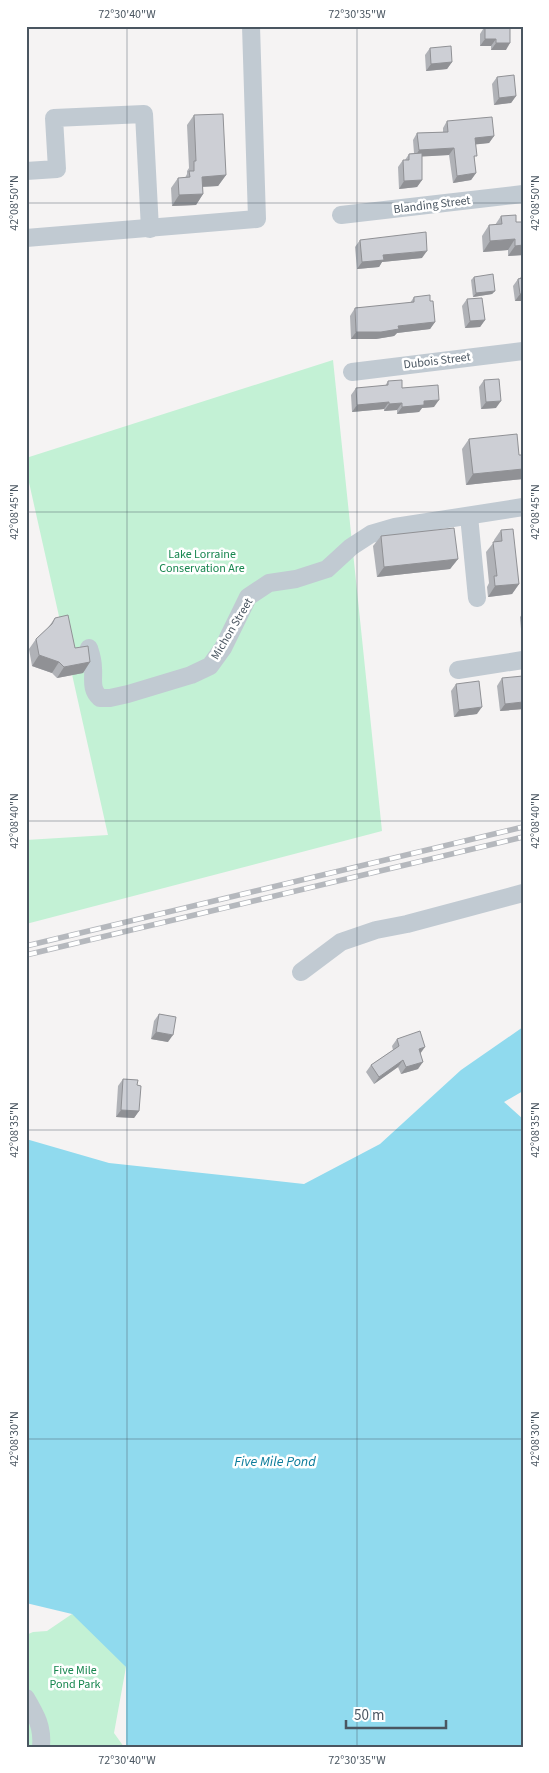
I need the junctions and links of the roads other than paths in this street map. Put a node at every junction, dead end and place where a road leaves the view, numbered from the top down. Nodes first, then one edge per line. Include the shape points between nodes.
1 (251, 26) edge
2 (26, 171) edge
3 (523, 194) edge
4 (341, 216) dead end
5 (150, 229) junction
6 (26, 238) edge
7 (523, 351) edge
8 (352, 372) dead end
9 (523, 507) edge
10 (469, 516) junction
11 (477, 598) dead end
12 (89, 648) edge
13 (522, 663) edge
14 (458, 670) dead end
15 (523, 893) edge
16 (301, 972) dead end
17 (26, 1698) edge
18 (41, 1747) edge

1 - 5 street via 257,219
2 - 5 street via 57,169 54,118 144,114
3 - 4 street, Blanding Street
5 - 6 street
7 - 8 street, Dubois Street
9 - 10 street, Michon Street
10 - 11 street
10 - 12 street, Michon Street via 395,527 371,534 326,569 296,579 269,582 248,597 223,648 210,666 172,681 128,694 100,698 92,683
13 - 14 street
15 - 16 street via 341,942
17 - 18 street via 38,1717

